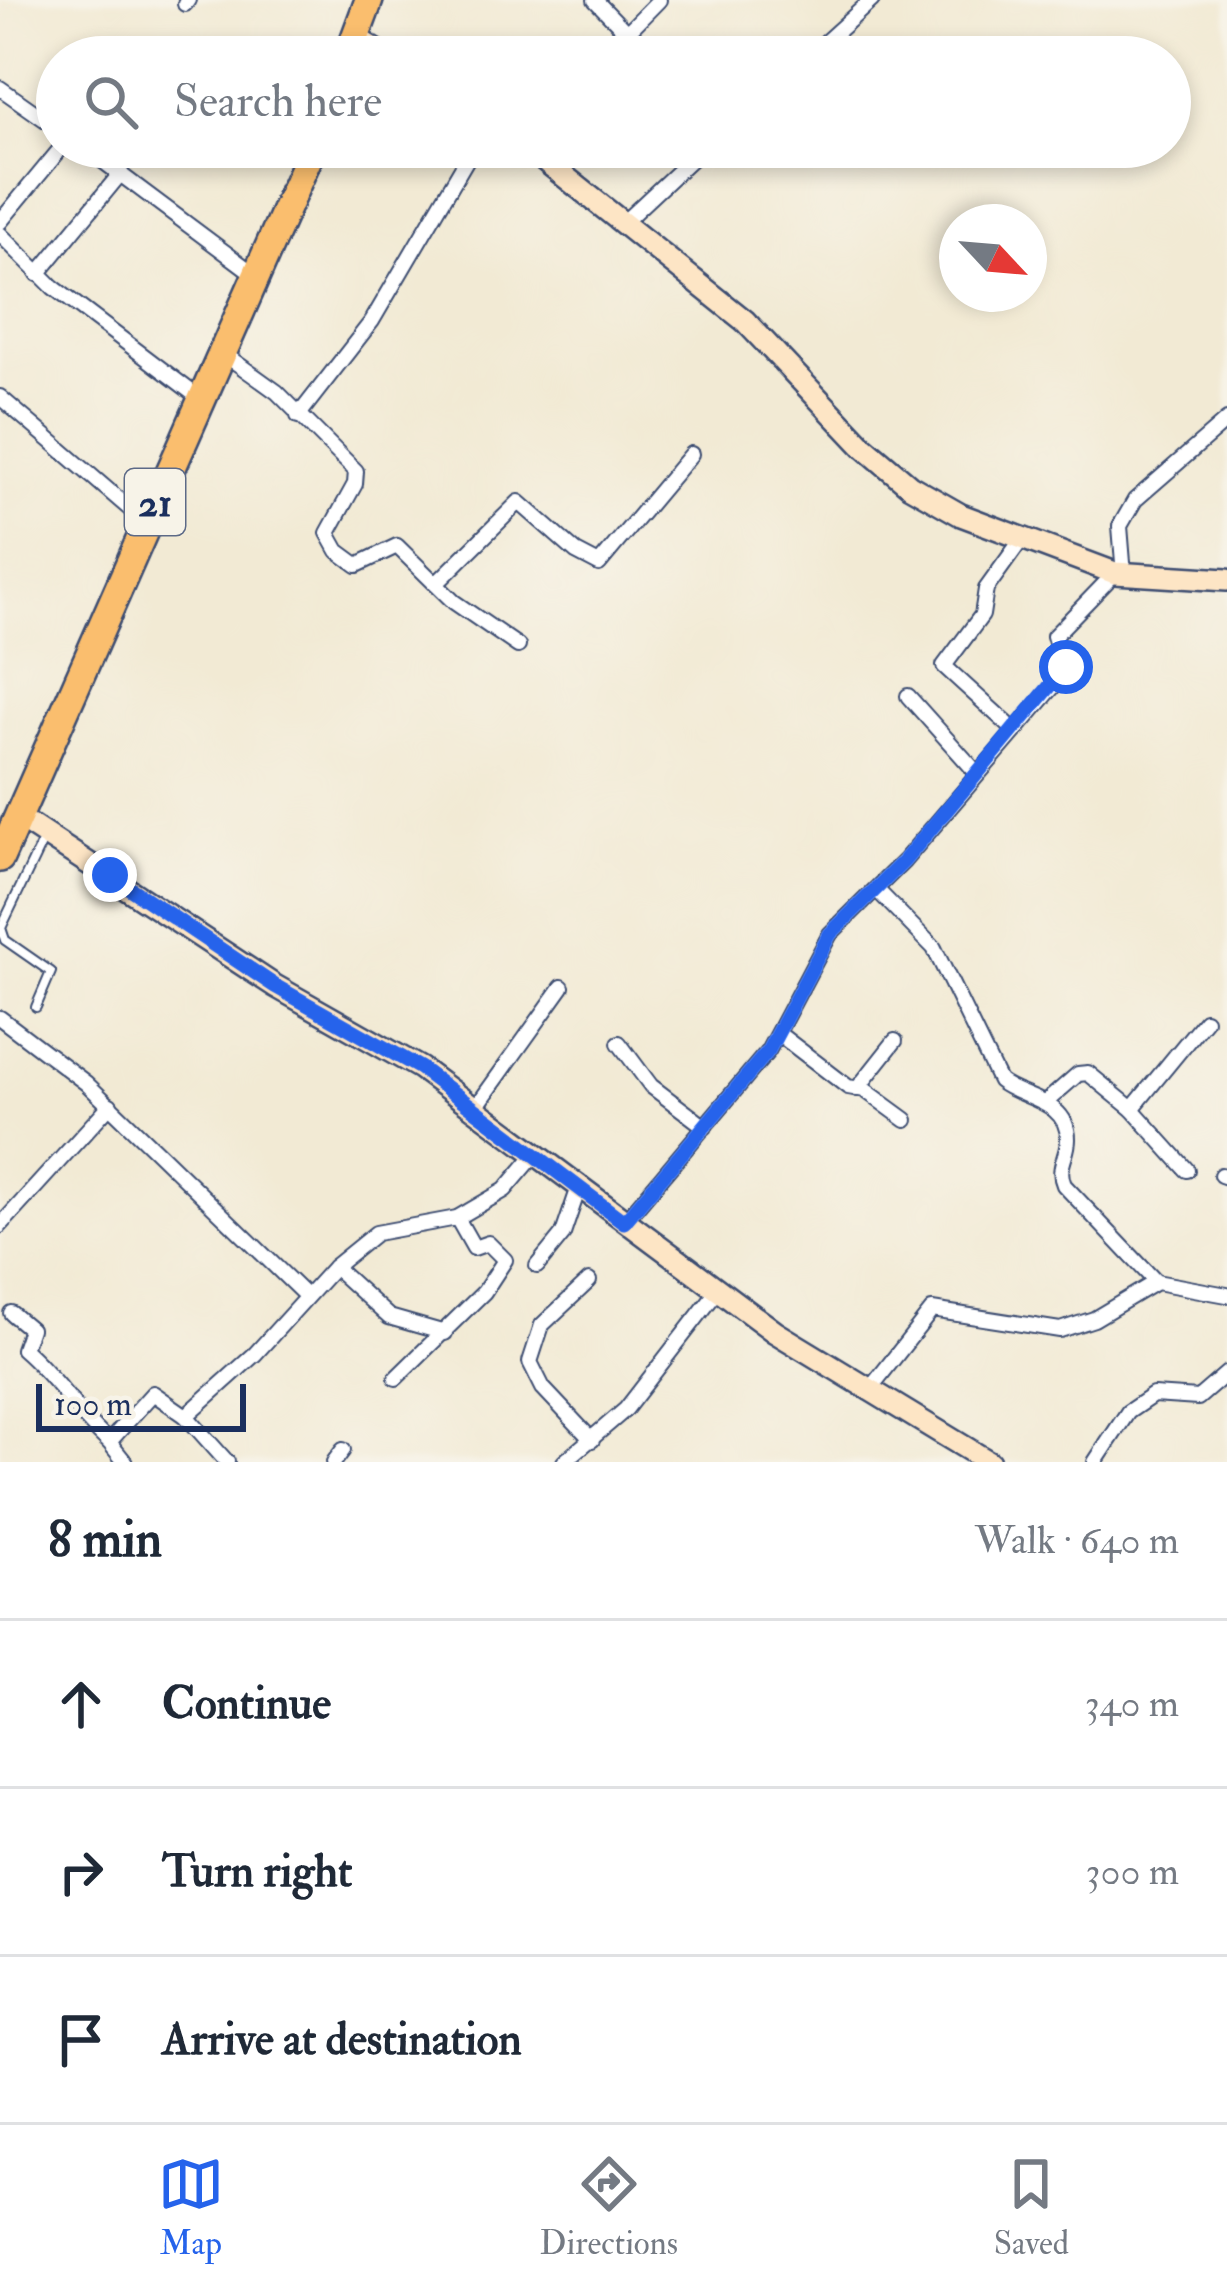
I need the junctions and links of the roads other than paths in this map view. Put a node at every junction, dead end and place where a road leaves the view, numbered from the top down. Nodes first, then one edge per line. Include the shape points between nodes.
1 (369, 0) edge
2 (595, 0) edge
3 (659, 0) edge
4 (872, 0) edge
5 (626, 32) junction
6 (356, 36) edge
7 (622, 36) edge
8 (832, 36) edge
9 (0, 88) edge
10 (36, 113) edge
11 (45, 168) edge
12 (115, 168) edge
13 (304, 168) edge
14 (462, 168) edge
15 (557, 168) edge
16 (682, 168) edge
17 (122, 173) junction
18 (624, 222) junction
19 (0, 223) edge
20 (0, 234) edge
21 (38, 274) junction
22 (258, 277) junction
23 (224, 354) junction
24 (0, 397) edge
25 (202, 400) junction
26 (298, 416) junction
27 (1227, 420) edge
28 (691, 454) dead end
29 (145, 523) junction
30 (1022, 539) junction
31 (1120, 574) junction
32 (1227, 580) edge
33 (436, 584) junction
34 (518, 646) dead end
35 (908, 696) dead end
36 (1013, 729) junction
37 (977, 773) junction
38 (18, 817) junction
39 (46, 834) junction
40 (0, 858) edge
41 (879, 888) junction
42 (562, 987) dead end
43 (36, 1006) dead end
44 (0, 1018) edge
45 (1204, 1020) dead end
46 (779, 1034) junction
47 (895, 1040) dead end
48 (619, 1043) dead end
49 (857, 1089) junction
50 (1046, 1102) junction
51 (110, 1105) junction
52 (1132, 1109) junction
53 (474, 1110) junction
54 (906, 1120) dead end
55 (705, 1126) junction
56 (533, 1157) junction
57 (1186, 1170) dead end
58 (578, 1190) junction
59 (457, 1218) junction
60 (624, 1222) junction
61 (0, 1226) edge
62 (536, 1266) dead end
63 (334, 1267) junction
64 (589, 1281) dead end
65 (1156, 1282) junction
66 (718, 1290) junction
67 (1227, 1294) edge
68 (306, 1295) junction
69 (11, 1313) dead end
70 (445, 1333) junction
71 (1227, 1373) edge
72 (396, 1378) dead end
73 (869, 1390) junction
74 (186, 1416) junction
75 (592, 1441) junction
76 (110, 1442) junction
77 (124, 1462) edge
78 (227, 1462) edge
79 (564, 1462) edge
80 (989, 1462) edge
81 (1095, 1462) edge

1 - 6 highway
2 - 5 street
3 - 5 street
4 - 8 street
5 - 7 street
9 - 10 street
11 - 19 street
12 - 17 street
13 - 22 highway, 21
14 - 26 street via 372,321
15 - 18 street
16 - 18 street
17 - 21 street
17 - 22 street
18 - 30 street via 745,321 886,467 943,506
20 - 21 street
21 - 25 street
22 - 23 highway, 21
23 - 25 highway, 21
23 - 26 street
24 - 29 street
25 - 29 highway, 21
26 - 33 street via 356,471 328,533 338,551 357,565 398,546
27 - 31 street via 1135,500 1120,526
28 - 33 street via 599,564 518,502
29 - 38 highway, 21
30 - 31 street
30 - 36 street via 944,665
31 - 32 street
31 - 36 street via 1054,636 1066,670
33 - 34 street
35 - 37 street
36 - 37 street
37 - 41 street
38 - 39 street
38 - 40 highway, 21
39 - 43 lane via 1,928 5,940 50,969
39 - 53 street via 275,986 420,1068
41 - 46 street via 830,934
41 - 50 street via 934,947 999,1081
42 - 53 street
44 - 51 street
45 - 52 street
46 - 49 street
46 - 55 street
47 - 49 street
48 - 55 street via 651,1086
49 - 54 street
50 - 52 street via 1083,1072
50 - 65 street via 1068,1134 1059,1171 1064,1185
51 - 61 street
51 - 68 street
52 - 57 street
53 - 56 street
55 - 60 street
56 - 58 street
56 - 59 street via 505,1190
58 - 60 street
58 - 62 street via 562,1234
59 - 63 street via 385,1230
59 - 70 street via 474,1248 488,1243 505,1260
60 - 66 street
63 - 68 street
63 - 70 street via 389,1317
64 - 75 street via 550,1313 530,1362
65 - 67 street
65 - 73 street via 1060,1330 932,1310
66 - 73 street
66 - 75 street via 641,1392
68 - 74 street
69 - 76 street via 29,1327 23,1348
70 - 72 street
71 - 81 street via 1198,1398 1163,1391 1135,1406
73 - 80 street
74 - 76 street via 153,1393
74 - 78 street
75 - 79 street
76 - 77 street

